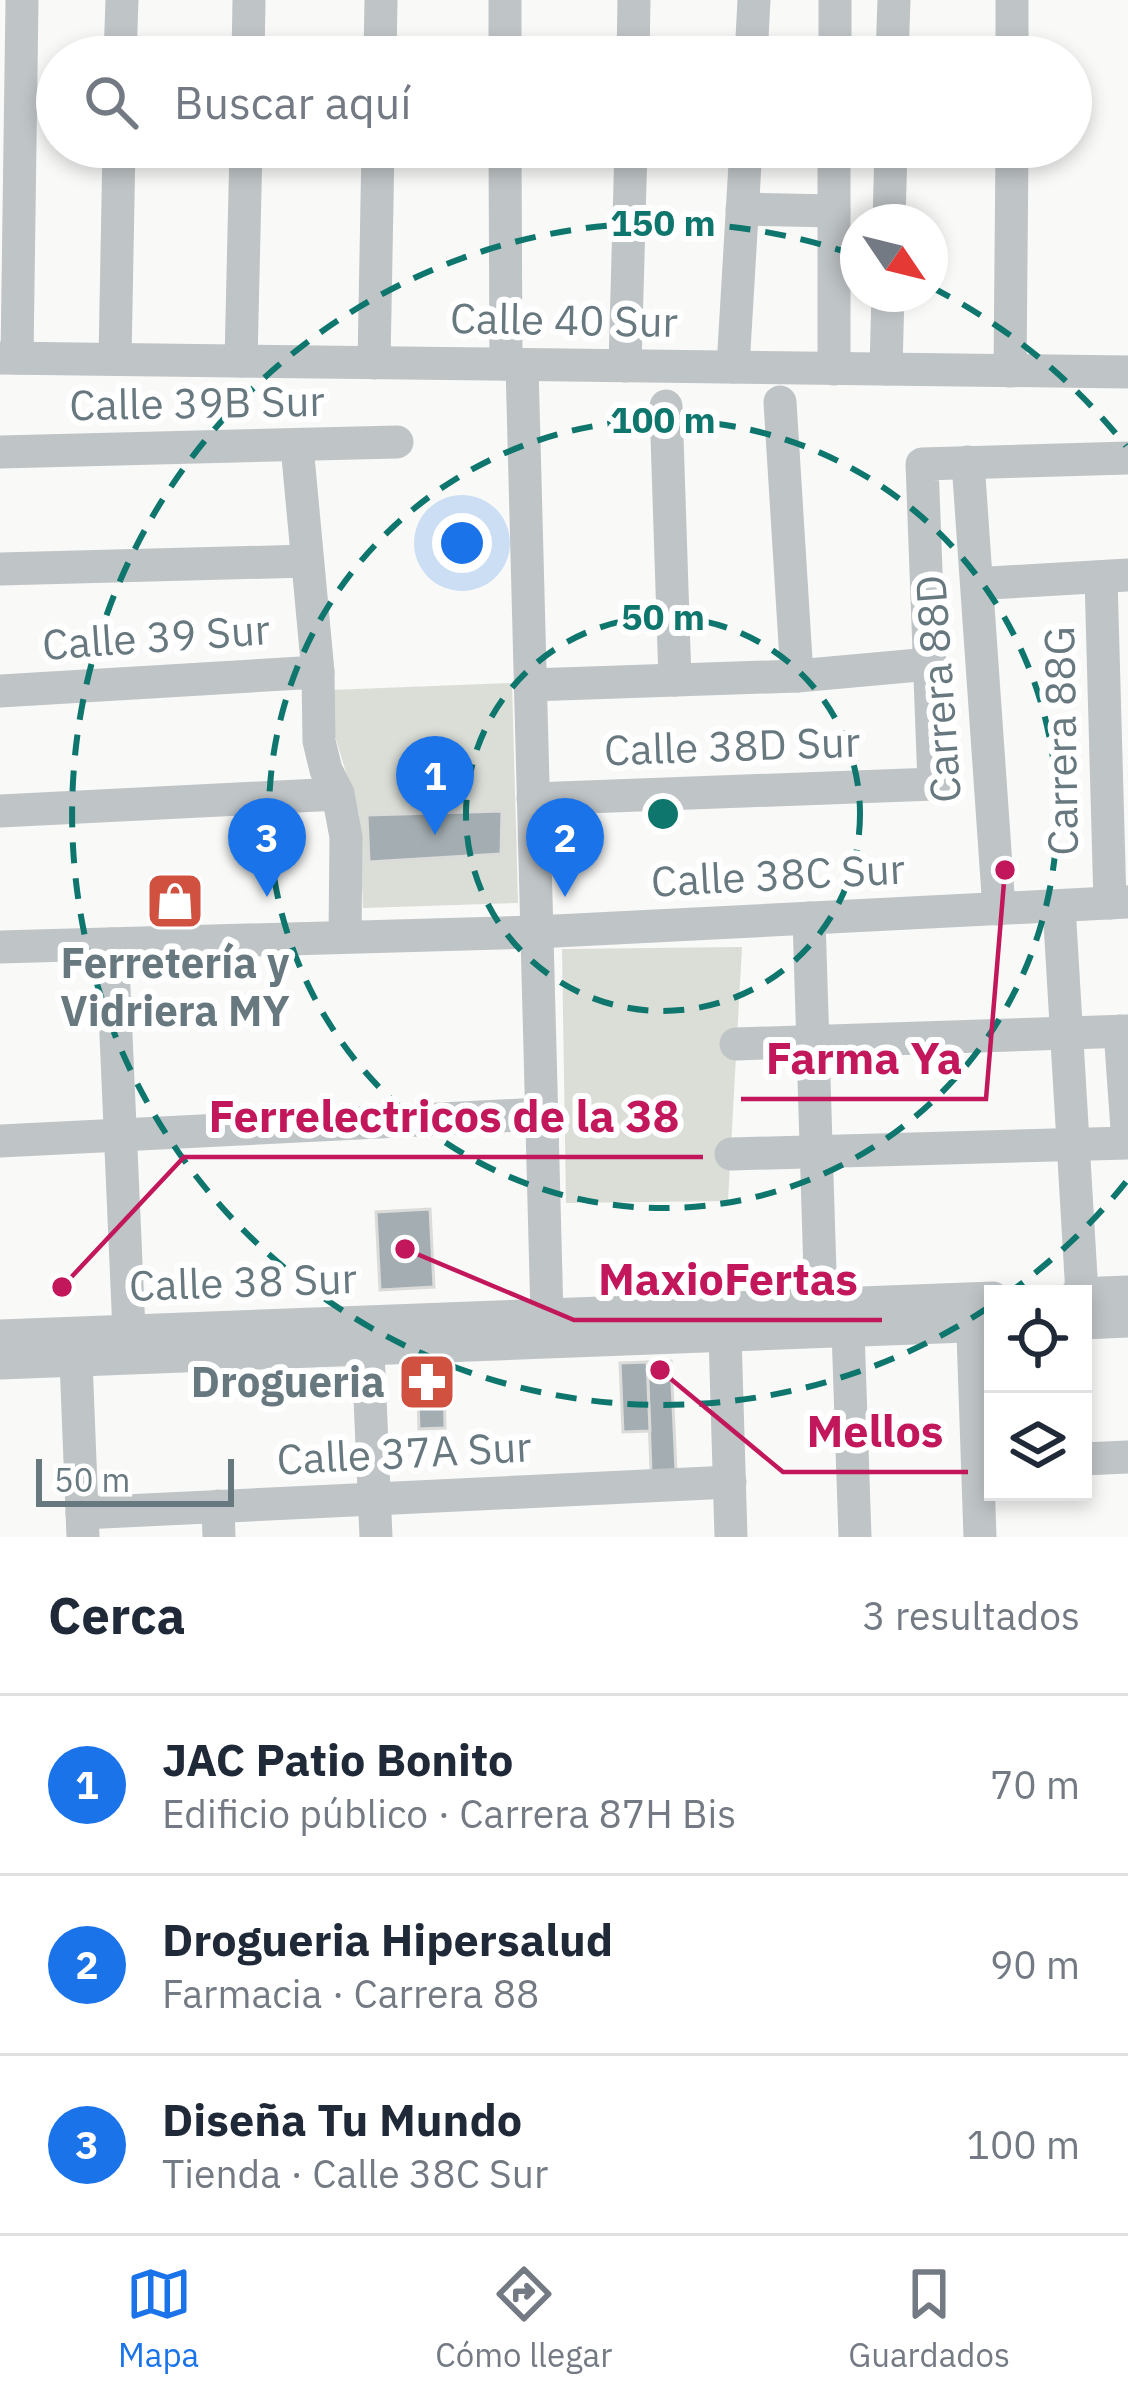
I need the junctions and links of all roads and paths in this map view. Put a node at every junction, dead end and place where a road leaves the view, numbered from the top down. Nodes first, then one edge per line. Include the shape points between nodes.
1 (22, 0) edge
2 (122, 0) edge
3 (249, 0) edge
4 (381, 0) edge
5 (505, 0) edge
6 (634, 0) edge
7 (754, 0) edge
8 (835, 0) edge
9 (894, 0) edge
10 (1012, 0) edge
11 (121, 36) edge
12 (248, 36) edge
13 (380, 36) edge
14 (505, 36) edge
15 (633, 36) edge
16 (752, 36) edge
17 (835, 36) edge
18 (893, 36) edge
19 (1012, 36) edge
20 (119, 168) edge
21 (246, 168) edge
22 (378, 168) edge
23 (506, 168) edge
24 (631, 168) edge
25 (745, 168) edge
26 (834, 168) edge
27 (890, 168) edge
28 (1012, 168) edge
29 (889, 204) edge
30 (742, 209) junction
31 (834, 211) junction
32 (888, 312) edge
33 (9, 358) edge
34 (115, 359) junction
35 (242, 361) junction
36 (374, 363) junction
37 (514, 365) junction
38 (626, 366) junction
39 (733, 367) junction
40 (833, 369) junction
41 (886, 369) junction
42 (1010, 371) junction
43 (1128, 372) edge
44 (781, 402) dead end
45 (666, 406) dead end
46 (397, 442) dead end
47 (297, 446) junction
48 (0, 452) edge
49 (1128, 458) edge
50 (968, 463) junction
51 (307, 561) junction
52 (0, 569) edge
53 (1115, 576) edge
54 (990, 583) dead end
55 (930, 664) junction
56 (318, 672) junction
57 (797, 676) junction
58 (675, 680) junction
59 (530, 685) junction
60 (0, 691) edge
61 (934, 784) joint
62 (338, 794) junction
63 (533, 799) junction
64 (0, 811) edge
65 (1119, 903) edge
66 (1059, 906) junction
67 (998, 909) junction
68 (808, 918) junction
69 (536, 932) junction
70 (345, 936) junction
71 (112, 944) junction
72 (0, 947) edge
73 (1124, 1031) edge
74 (1067, 1033) junction
75 (812, 1041) junction
76 (736, 1044) dead end
77 (541, 1114) junction
78 (120, 1135) junction
79 (0, 1142) edge
80 (1128, 1143) edge
81 (1074, 1144) junction
82 (816, 1152) junction
83 (730, 1154) dead end
84 (1080, 1285) edge
85 (1128, 1292) edge
86 (1092, 1294) edge
87 (821, 1305) junction
88 (983, 1312) edge
89 (547, 1316) junction
90 (1128, 1321) edge
91 (1092, 1322) edge
92 (848, 1330) junction
93 (129, 1331) junction
94 (725, 1335) junction
95 (0, 1336) edge
96 (368, 1336) junction
97 (76, 1360) junction
98 (0, 1363) edge
99 (984, 1393) edge
100 (1128, 1456) edge
101 (1092, 1458) edge
102 (984, 1479) edge
103 (730, 1482) junction
104 (375, 1499) junction
105 (218, 1522) edge
106 (83, 1525) edge
107 (376, 1537) edge
108 (731, 1537) edge
109 (855, 1537) edge
110 (980, 1537) edge

1 - 33 street
2 - 11 street
3 - 12 street
4 - 13 street
5 - 14 street
6 - 15 street
7 - 16 street
8 - 17 street
9 - 18 street
10 - 19 street
20 - 34 street
21 - 35 street
22 - 36 street
23 - 37 street
24 - 38 street
25 - 30 street
26 - 31 street
27 - 29 street
28 - 42 street
30 - 31 street
30 - 39 street
31 - 40 street
32 - 41 street
33 - 34 street, Calle 40 Sur
34 - 35 street, Calle 40 Sur
35 - 36 street, Calle 40 Sur
36 - 37 street, Calle 40 Sur
37 - 38 street, Calle 40 Sur
37 - 59 street
38 - 39 street, Calle 40 Sur
39 - 40 street, Calle 40 Sur
40 - 41 street, Calle 40 Sur
41 - 42 street, Calle 40 Sur
42 - 43 street, Calle 40 Sur
44 - 57 street
45 - 58 street
46 - 47 street, Calle 39B Sur
47 - 48 street, Calle 39B Sur
47 - 51 street
49 - 50 street
50 - 55 street, Carrera 88D via 922,464
50 - 67 street, Carrera 88D
51 - 52 street
51 - 56 street
53 - 54 street
53 - 65 street, Carrera 88G
55 - 57 street
55 - 61 street, Carrera 88D
56 - 60 street, Calle 39 Sur
56 - 62 street via 319,741
57 - 58 street
58 - 59 street
59 - 63 street
61 - 63 street, Calle 38D Sur
62 - 64 street
62 - 70 street
63 - 69 street
65 - 66 street, Calle 38C Sur
66 - 67 street, Calle 38C Sur
66 - 74 street
67 - 68 street, Calle 38C Sur
68 - 69 street, Calle 38C Sur
68 - 75 street
69 - 70 street, Calle 38C Sur
69 - 77 street
70 - 71 street, Calle 38C Sur
71 - 72 street, Calle 38C Sur
71 - 78 street
73 - 74 street
73 - 80 street
74 - 75 street
74 - 81 street
75 - 76 street
75 - 82 street
77 - 78 street
77 - 89 street
78 - 79 street
78 - 93 street
80 - 81 street
81 - 82 street
81 - 84 street
82 - 83 street
82 - 87 street
85 - 86 street
87 - 88 street, Calle 38 Sur
87 - 89 street, Calle 38 Sur
88 - 92 street, Calle 38 Sur
88 - 99 street
89 - 96 street, Calle 38 Sur
90 - 91 street
92 - 94 street, Calle 38 Sur
92 - 109 street
93 - 95 street, Calle 38 Sur
93 - 96 street, Calle 38 Sur
94 - 96 street, Calle 38 Sur
94 - 103 street
96 - 97 street, Calle 38 Sur
96 - 104 street
97 - 98 street, Calle 38 Sur
97 - 106 street
100 - 101 street
102 - 110 street
103 - 104 street, Calle 37A Sur
103 - 108 street
104 - 105 street, Calle 37A Sur
104 - 107 street
105 - 106 street, Calle 37A Sur

